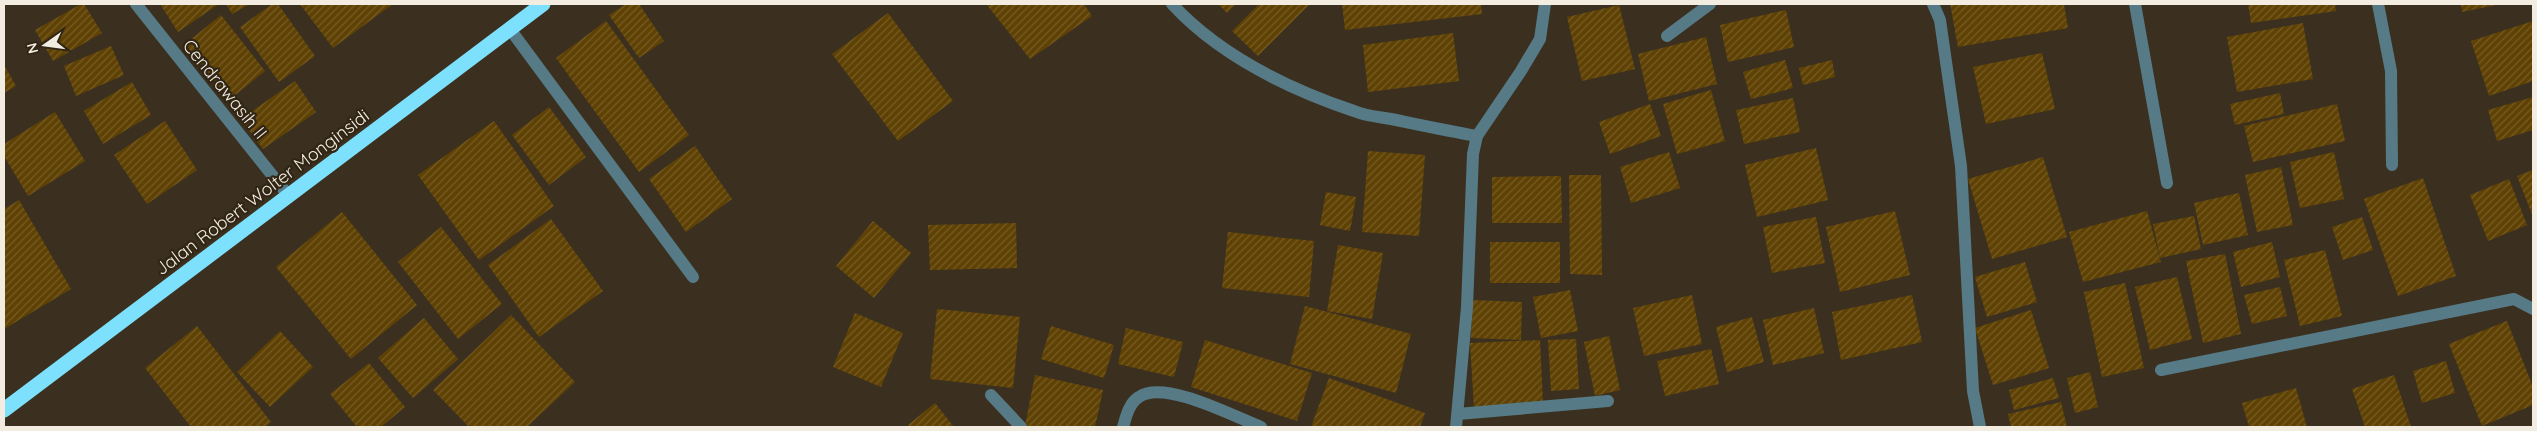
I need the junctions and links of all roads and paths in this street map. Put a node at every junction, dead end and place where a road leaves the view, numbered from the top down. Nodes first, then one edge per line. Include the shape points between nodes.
1 (136, 4) edge
2 (543, 4) edge
3 (1172, 4) edge
4 (1545, 4) edge
5 (1710, 4) edge
6 (1933, 4) edge
7 (2135, 4) edge
8 (2378, 4) edge
9 (510, 29) junction
10 (1667, 36) dead end
11 (1477, 136) junction
12 (2392, 165) dead end
13 (2167, 183) dead end
14 (288, 196) junction
15 (693, 277) dead end
16 (2533, 308) edge
17 (2161, 370) dead end
18 (991, 395) dead end
19 (1608, 401) dead end
20 (4, 410) edge
21 (1458, 414) junction
22 (1021, 427) edge
23 (1122, 427) edge
24 (1261, 427) edge
25 (1456, 427) edge
26 (1980, 427) edge

1 - 14 street, Cendrawasih II
2 - 9 highway, Jalan Robert Wolter Monginsidi
3 - 11 street via 1189,22 1228,49 1274,77 1315,96 1356,112
4 - 11 street via 1540,39
5 - 10 street
6 - 26 street via 1940,20 1961,166 1974,391
7 - 13 street
8 - 12 street via 2391,71
9 - 14 highway, Jalan Robert Wolter Monginsidi
9 - 15 street
11 - 21 street via 1471,174 1467,307
14 - 20 highway, Jalan Robert Wolter Monginsidi
16 - 17 street via 2514,299
18 - 22 street
19 - 21 street
21 - 25 street
23 - 24 street via 1133,402 1140,396 1167,392

